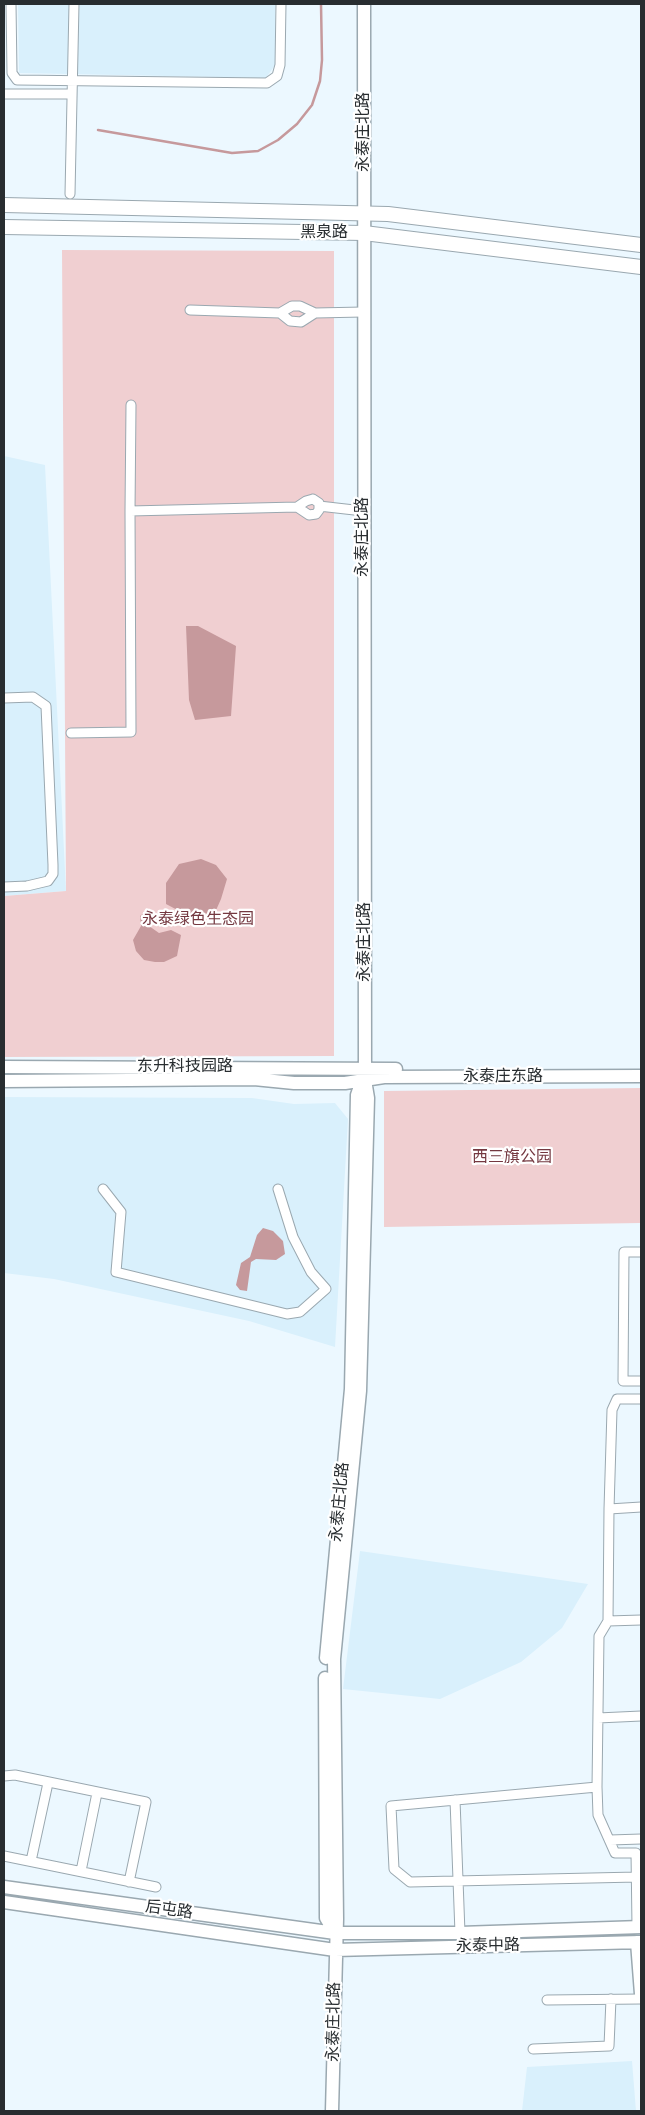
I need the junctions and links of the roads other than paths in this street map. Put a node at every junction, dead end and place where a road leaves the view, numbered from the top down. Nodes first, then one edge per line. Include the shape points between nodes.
1 (12, 4) edge
2 (74, 4) edge
3 (280, 4) edge
4 (364, 4) edge
5 (72, 80) junction
6 (4, 94) edge
7 (72, 94) junction
8 (70, 194) dead end
9 (4, 205) edge
10 (363, 212) junction
11 (4, 227) edge
12 (364, 233) junction
13 (641, 245) edge
14 (641, 267) edge
15 (190, 310) dead end
16 (364, 312) junction
17 (280, 313) junction
18 (315, 313) junction
19 (131, 404) dead end
20 (319, 506) junction
21 (296, 508) junction
22 (363, 511) junction
23 (130, 512) junction
24 (4, 698) edge
25 (71, 733) dead end
26 (4, 887) edge
27 (4, 1067) edge
28 (641, 1069) edge
29 (641, 1076) edge
30 (364, 1077) junction
31 (4, 1081) edge
32 (104, 1189) dead end
33 (278, 1189) dead end
34 (641, 1252) edge
35 (641, 1381) edge
36 (641, 1399) edge
37 (641, 1507) edge
38 (609, 1509) junction
39 (641, 1620) edge
40 (608, 1621) junction
41 (641, 1716) edge
42 (598, 1718) junction
43 (4, 1778) edge
44 (48, 1783) junction
45 (597, 1787) junction
46 (97, 1792) junction
47 (455, 1800) junction
48 (641, 1839) edge
49 (610, 1840) junction
50 (4, 1856) edge
51 (31, 1861) junction
52 (81, 1872) junction
53 (637, 1878) junction
54 (129, 1882) junction
55 (459, 1882) junction
56 (4, 1887) edge
57 (156, 1888) dead end
58 (4, 1902) edge
59 (639, 1927) edge
60 (460, 1932) junction
61 (335, 1933) junction
62 (639, 1942) edge
63 (335, 1950) junction
64 (641, 1994) edge
65 (611, 1999) junction
66 (641, 1999) edge
67 (547, 2000) dead end
68 (533, 2049) dead end
69 (332, 2111) edge

1 - 5 street via 12,73 17,80
2 - 5 street
3 - 5 street via 280,65 277,76 267,83
4 - 10 street, 永泰庄北路
5 - 7 street
6 - 7 street
7 - 8 street
9 - 10 main road, 黑泉路
10 - 12 street, 永泰庄北路
10 - 13 main road, 黑泉路
11 - 12 main road, 黑泉路
12 - 14 main road, 黑泉路
12 - 16 street, 永泰庄北路
15 - 17 street
16 - 18 street
16 - 22 street, 永泰庄北路
17 - 18 street via 292,306 300,306
17 - 18 street via 290,321 301,322
19 - 23 street
20 - 21 street via 316,501 309,500
20 - 21 street via 318,512 311,516
20 - 22 street
21 - 23 street
22 - 30 street, 永泰庄北路
23 - 25 street via 131,732
24 - 26 street via 33,697 46,706 53,874 48,881
27 - 30 street, 东升科技园路
28 - 30 street, 永泰庄东路
29 - 30 street, 永泰庄东路
30 - 31 street, 东升科技园路 via 345,1083 254,1079
30 - 61 street, 永泰庄北路 via 368,1098 360,1391 334,1659
32 - 33 street via 121,1212 116,1272 287,1314 300,1312 326,1289 311,1272 293,1237
34 - 35 street via 624,1252 623,1381
36 - 38 street via 617,1399 612,1410
37 - 38 street
38 - 40 street
39 - 40 street
40 - 42 street via 599,1636
41 - 42 street
42 - 45 street
43 - 44 street via 15,1776
44 - 46 street
44 - 51 street
45 - 47 street
45 - 49 street via 598,1815
46 - 52 street
46 - 54 street via 146,1802
47 - 55 street
47 - 55 street via 391,1806 394,1869 410,1882
48 - 49 street
49 - 53 street via 615,1853 636,1853
50 - 51 street
51 - 52 street
52 - 54 street
53 - 55 street
53 - 59 street
54 - 57 street
55 - 60 street
56 - 61 street, 后屯路
58 - 63 street, 后屯路
59 - 60 street, 永泰中路
60 - 61 street, 永泰中路
61 - 63 street, 永泰庄北路
62 - 63 street, 永泰中路
62 - 64 street
63 - 69 street, 永泰庄北路
65 - 66 street
65 - 67 street
65 - 68 street via 609,2046

